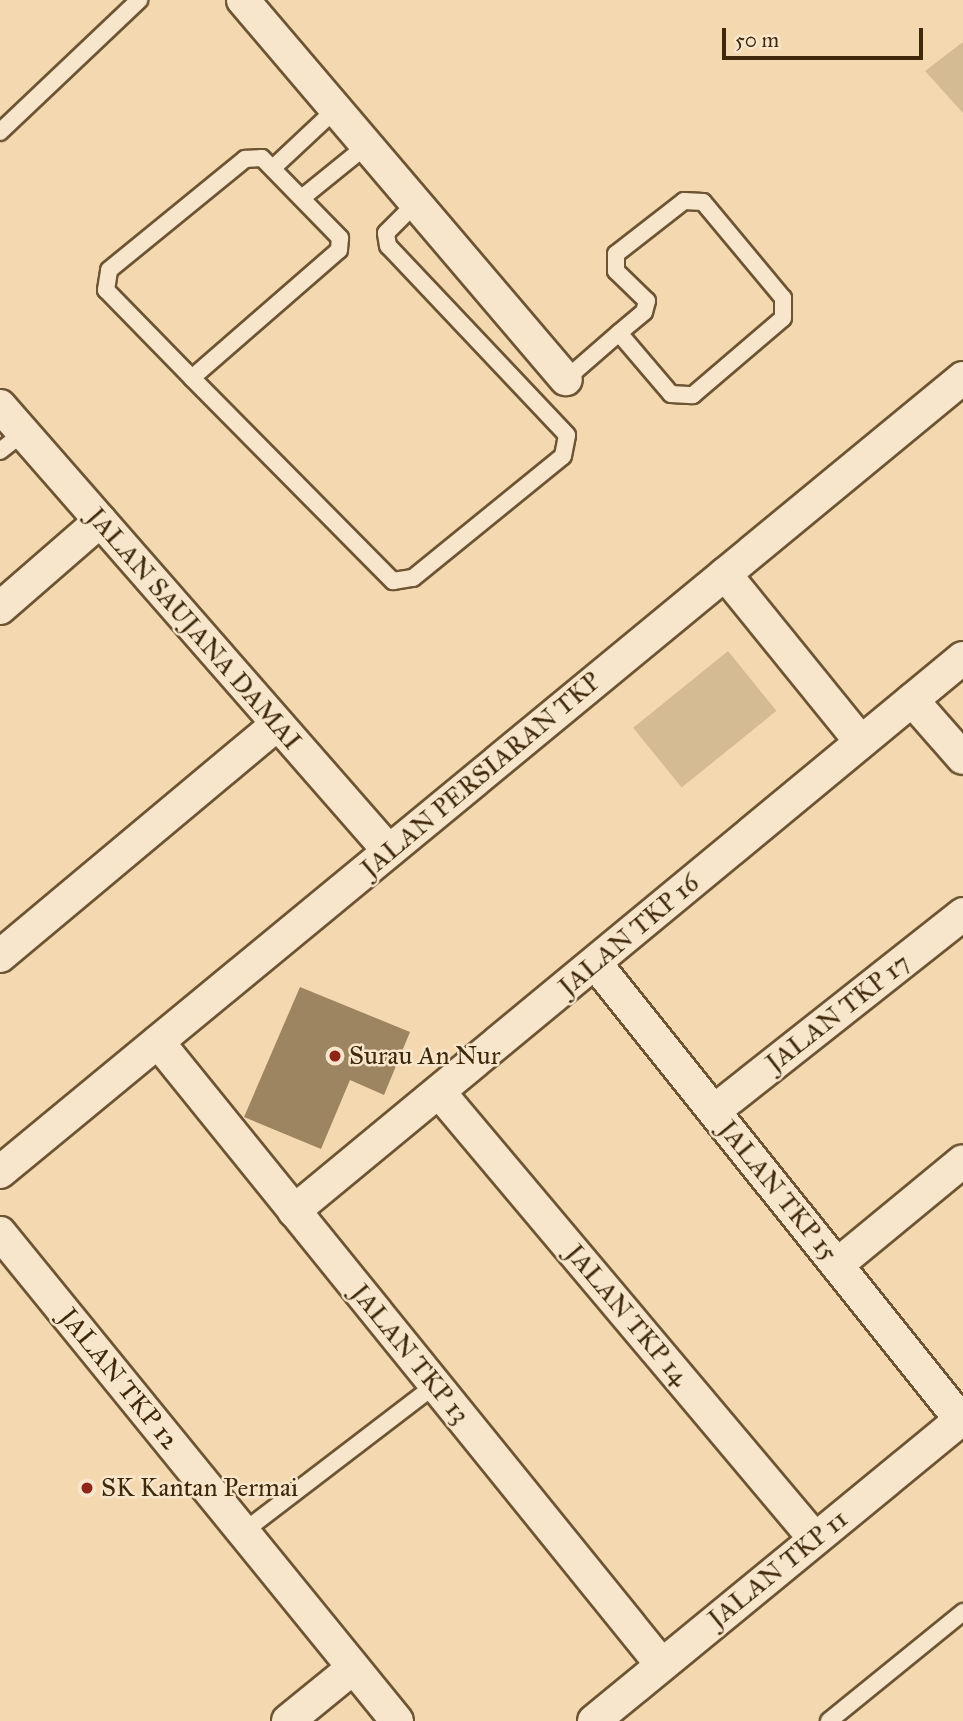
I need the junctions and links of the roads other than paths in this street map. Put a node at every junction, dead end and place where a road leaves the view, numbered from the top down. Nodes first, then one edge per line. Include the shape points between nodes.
1 (139, 0) edge
2 (243, 0) edge
3 (336, 109) junction
4 (0, 132) edge
5 (366, 146) junction
6 (274, 167) junction
7 (303, 197) junction
8 (415, 204) junction
9 (619, 333) junction
10 (192, 378) junction
11 (963, 378) edge
12 (566, 379) joint
13 (0, 406) edge
14 (11, 442) edge
15 (100, 521) junction
16 (725, 574) junction
17 (0, 608) edge
18 (963, 658) edge
19 (912, 700) junction
20 (277, 724) junction
21 (861, 742) junction
22 (963, 758) edge
23 (389, 851) junction
24 (963, 914) edge
25 (0, 956) edge
26 (595, 962) junction
27 (158, 1042) junction
28 (439, 1092) junction
29 (714, 1111) junction
30 (963, 1161) edge
31 (0, 1172) edge
32 (294, 1211) junction
33 (0, 1233) edge
34 (837, 1265) junction
35 (435, 1385) junction
36 (962, 1419) edge
37 (243, 1532) junction
38 (815, 1539) junction
39 (963, 1612) edge
40 (662, 1665) junction
41 (354, 1668) junction
42 (288, 1721) edge
43 (397, 1721) edge
44 (594, 1721) edge
45 (829, 1721) edge

1 - 4 lane
2 - 3 street
3 - 5 street
3 - 6 lane
5 - 7 lane
5 - 8 street
6 - 7 lane
6 - 10 lane via 262,158 245,159 109,270 106,290
7 - 10 lane via 340,238 339,250
8 - 10 lane via 386,233 388,246 567,435 563,456 412,578 393,581
8 - 12 street
9 - 9 lane via 644,312 646,301 616,271 616,254 684,201 703,202 783,298 783,318 693,395 671,394
9 - 12 lane
11 - 16 street, JALAN PERSIARAN TKP
13 - 14 street, JALAN SAUJANA DAMAI
14 - 15 street, JALAN SAUJANA DAMAI
15 - 17 street
15 - 20 street, JALAN SAUJANA DAMAI
16 - 21 street
16 - 23 street, JALAN PERSIARAN TKP
18 - 19 street, JALAN TKP 16
19 - 21 street, JALAN TKP 16
19 - 22 street
20 - 23 street, JALAN SAUJANA DAMAI
20 - 25 street
21 - 26 street, JALAN TKP 16
23 - 27 street, JALAN PERSIARAN TKP
24 - 29 street, JALAN TKP 17
26 - 28 street, JALAN TKP 16
26 - 29 street, JALAN TKP 15
27 - 31 street, JALAN PERSIARAN TKP
27 - 32 street, JALAN TKP 13
28 - 32 street, JALAN TKP 16
28 - 38 street, JALAN TKP 14
29 - 34 street, JALAN TKP 15
30 - 34 street
32 - 35 street, JALAN TKP 13
33 - 37 street, JALAN TKP 12
34 - 36 street, JALAN TKP 15
35 - 37 lane
35 - 40 street, JALAN TKP 13
36 - 38 street, JALAN TKP 11
37 - 41 street, JALAN TKP 12
38 - 40 street, JALAN TKP 11
39 - 45 lane
40 - 44 street, JALAN TKP 11
41 - 42 street
41 - 43 street, JALAN TKP 12

